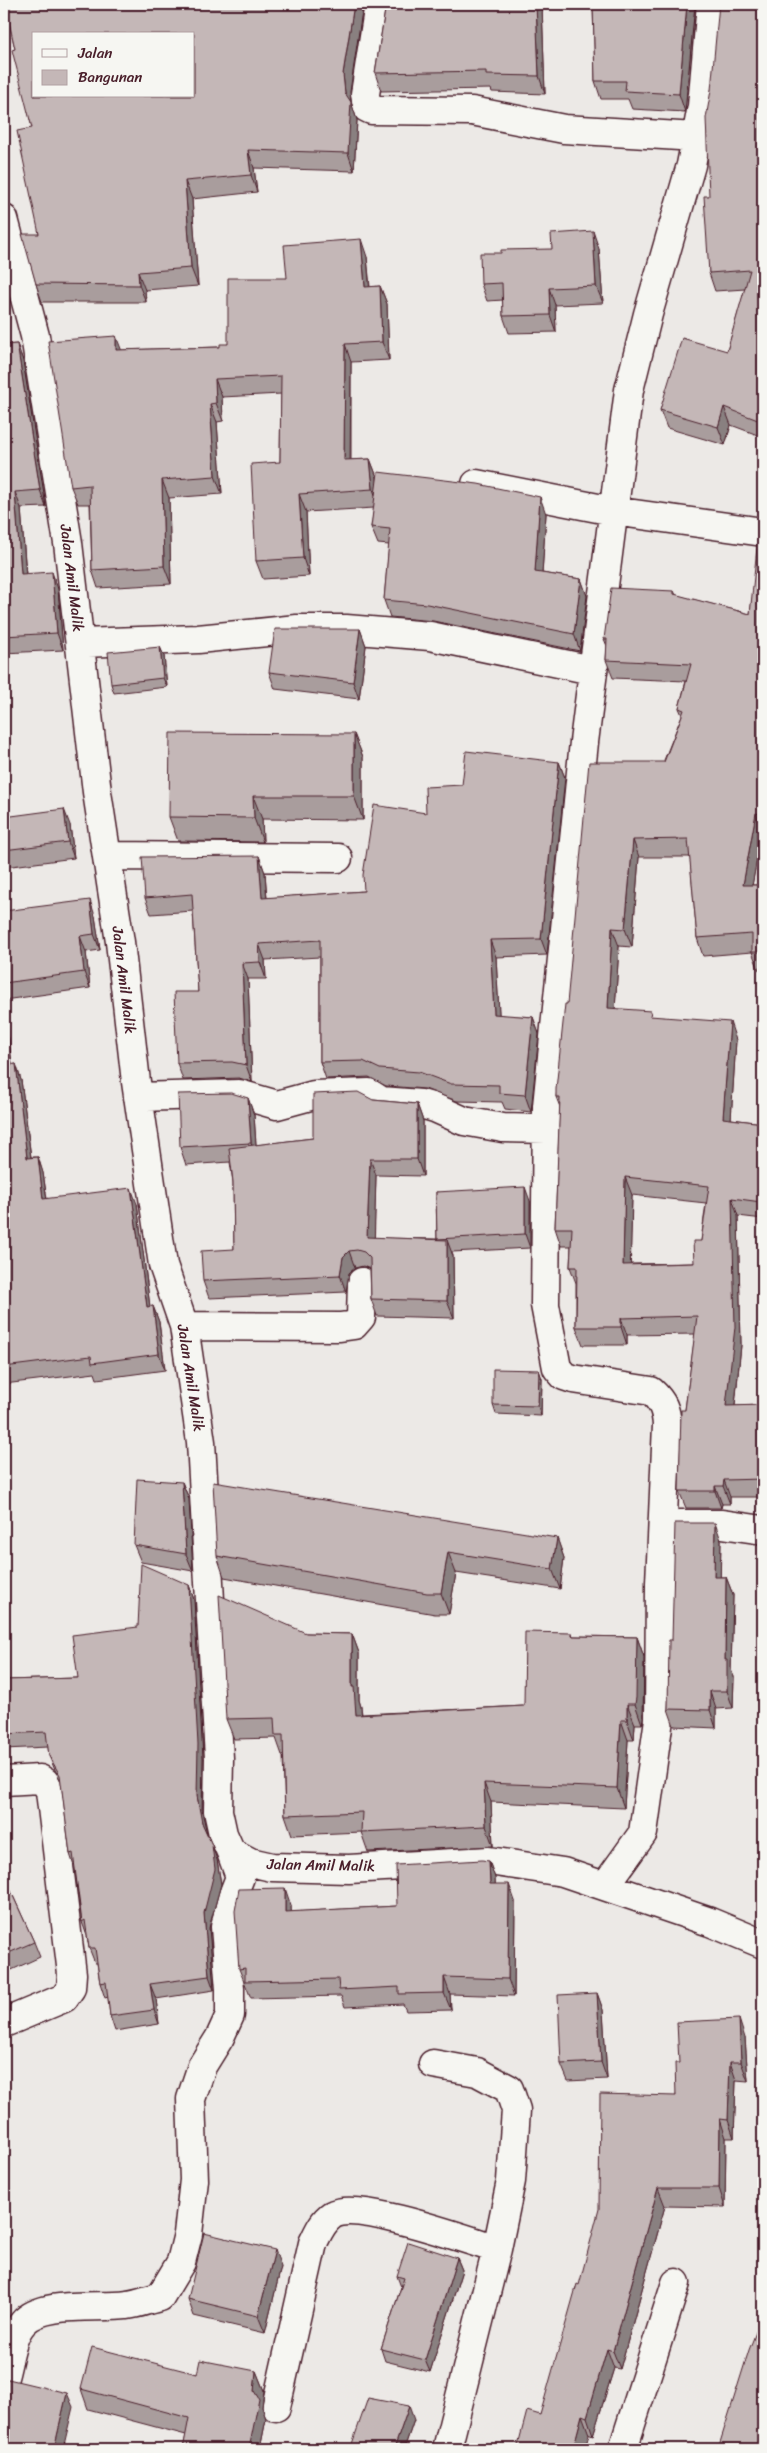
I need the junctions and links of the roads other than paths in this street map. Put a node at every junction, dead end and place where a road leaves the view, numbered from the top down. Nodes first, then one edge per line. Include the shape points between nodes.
1 (379, 4) edge
2 (712, 4) edge
3 (696, 137) junction
4 (4, 219) edge
5 (476, 484) edge
6 (613, 511) junction
7 (763, 532) edge
8 (80, 643) junction
9 (592, 670) junction
10 (107, 856) junction
11 (338, 858) dead end
12 (138, 1097) junction
13 (546, 1129) junction
14 (362, 1282) dead end
15 (184, 1326) junction
16 (663, 1524) junction
17 (763, 1530) edge
18 (4, 1781) edge
19 (232, 1852) junction
20 (605, 1886) junction
21 (763, 1944) edge
22 (4, 2023) edge
23 (433, 2064) dead end
24 (496, 2250) junction
25 (676, 2283) dead end
26 (4, 2377) edge
27 (276, 2407) dead end
28 (447, 2449) edge
29 (623, 2449) edge

1 - 3 street via 365,94 367,108 371,110 472,111 564,129
2 - 3 street
3 - 6 street via 629,390
4 - 8 street, Jalan Amil Malik via 36,336
5 - 6 street
6 - 7 street
6 - 9 street
8 - 9 street via 198,639 297,629 346,630 430,636
8 - 10 street, Jalan Amil Malik
9 - 13 street via 562,944
10 - 11 street
10 - 12 street, Jalan Amil Malik
12 - 13 street via 239,1094 277,1106 314,1095 369,1094 381,1101 421,1104 464,1120 503,1128
12 - 15 street, Jalan Amil Malik via 163,1265
13 - 16 street via 545,1305 557,1368 564,1376 651,1391 661,1400 668,1425
14 - 15 street via 361,1317 354,1325
15 - 19 street, Jalan Amil Malik via 201,1442 208,1530 219,1758 218,1811 223,1834
16 - 17 street via 722,1524
16 - 20 street via 659,1719 643,1834
18 - 22 street via 40,1779 50,1791 72,1974 71,1988 64,1998
19 - 20 street, Jalan Amil Malik via 250,1862 272,1867 349,1868 489,1861 562,1872
19 - 26 street via 240,1877 225,1927 230,2016 202,2066 191,2099 194,2180 188,2234 181,2262 160,2296 127,2306 48,2310 24,2321 16,2334
20 - 21 street, Jalan Amil Malik
23 - 24 street via 477,2072 509,2089 516,2110 515,2142 511,2181
24 - 27 street via 395,2219 350,2211 333,2214 320,2226 313,2243
24 - 28 street
25 - 29 street

